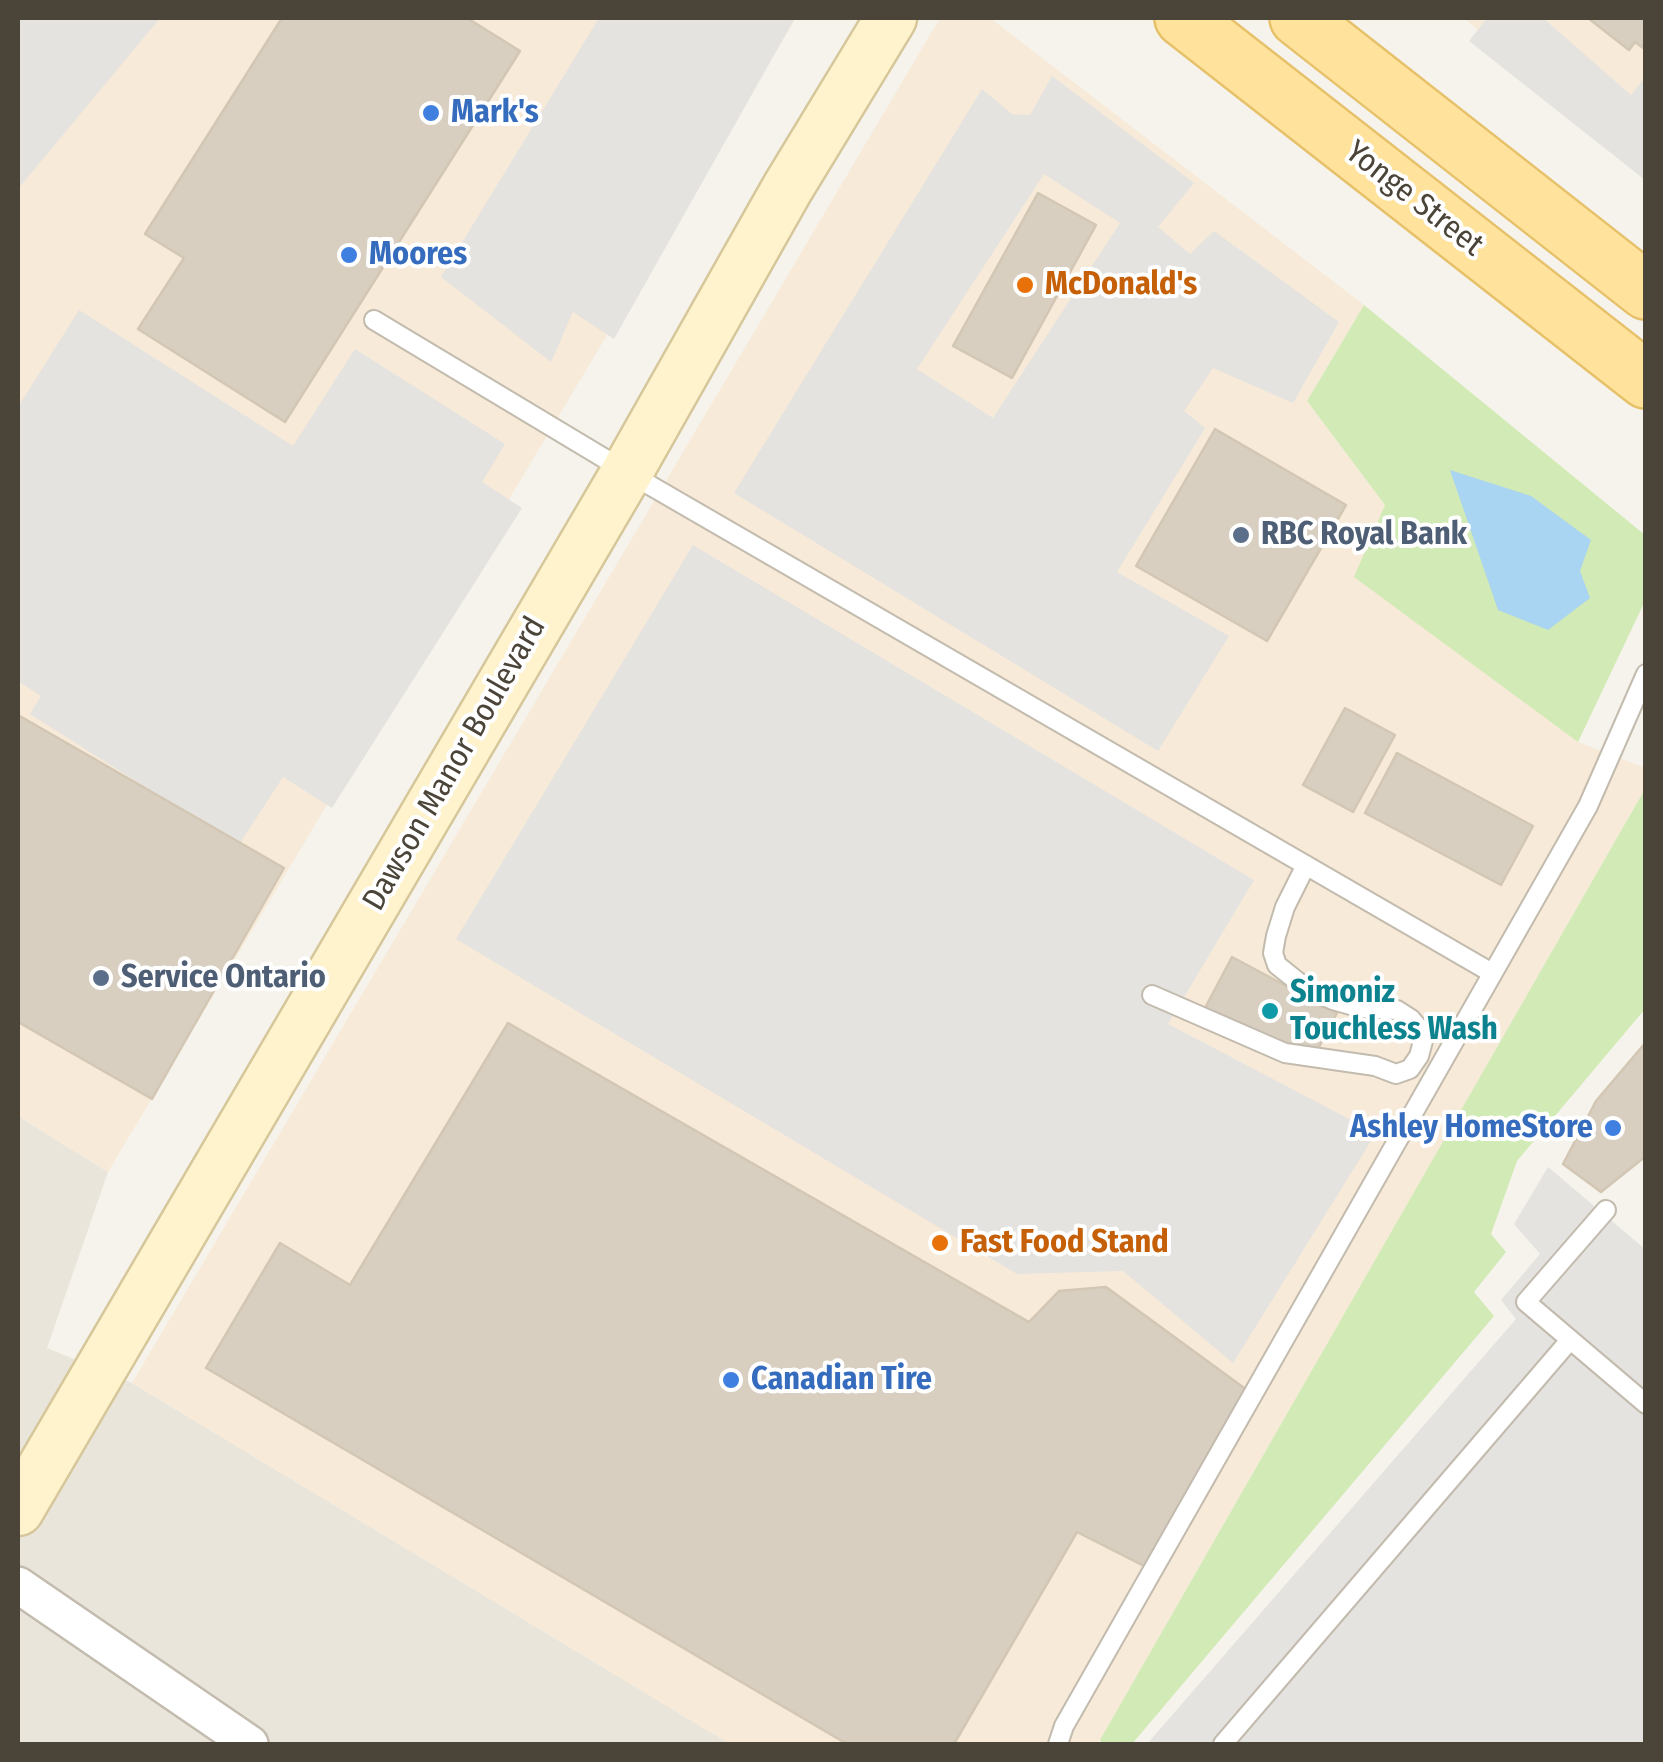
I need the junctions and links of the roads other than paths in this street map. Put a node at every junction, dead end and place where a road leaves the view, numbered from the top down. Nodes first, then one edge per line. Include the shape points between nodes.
1 (891, 18) edge
2 (1183, 18) edge
3 (1298, 18) edge
4 (1646, 292) edge
5 (374, 320) dead end
6 (1646, 380) edge
7 (627, 472) junction
8 (1646, 674) edge
9 (1306, 866) junction
10 (1492, 973) junction
11 (1152, 995) dead end
12 (1606, 1210) dead end
13 (1570, 1340) junction
14 (1646, 1404) edge
15 (18, 1510) edge
16 (18, 1585) edge
17 (250, 1744) edge
18 (1058, 1744) edge
19 (1223, 1744) edge

1 - 7 street, Dawson Manor Boulevard
2 - 6 main road, Yonge Street
3 - 4 main road
5 - 7 lane
7 - 9 lane
7 - 15 street, Dawson Manor Boulevard
8 - 10 lane via 1588,806
9 - 10 lane
9 - 11 lane via 1276,936 1277,966 1333,1000 1397,1010 1411,1019 1423,1042 1410,1069 1396,1074 1285,1053
10 - 18 lane
12 - 13 lane via 1526,1302
13 - 14 lane
13 - 19 lane
16 - 17 street

